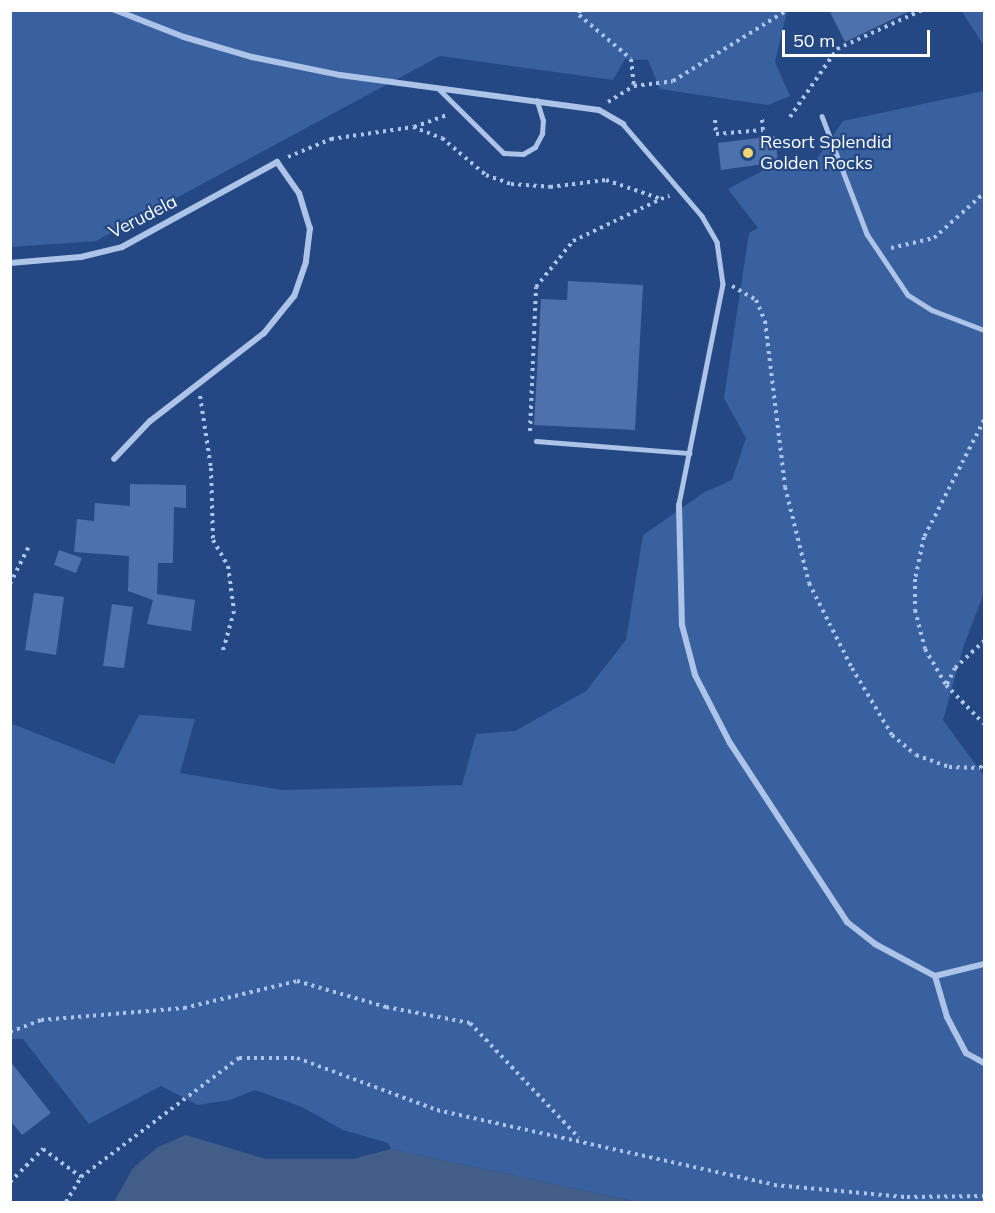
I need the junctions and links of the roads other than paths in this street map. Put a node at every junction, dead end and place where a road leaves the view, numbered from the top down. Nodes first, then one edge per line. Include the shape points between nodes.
1 (115, 10) edge
2 (439, 89) junction
3 (537, 101) junction
4 (822, 116) dead end
5 (623, 124) joint
6 (10, 262) edge
7 (984, 330) edge
8 (536, 441) road end
9 (690, 453) junction
10 (114, 459) dead end
11 (680, 505) joint
12 (984, 964) edge
13 (935, 976) junction
14 (984, 1063) edge

1 - 2 street via 184,37 252,57
2 - 3 street
2 - 3 lane via 504,153 523,154 535,147 543,121
3 - 5 street via 599,110
4 - 7 lane via 867,234 908,295 932,310
5 - 9 lane via 702,216 717,242 723,284
6 - 10 street, Verudela via 81,257 122,247 277,162 299,193 310,228 306,262 294,296 264,333 150,421
8 - 9 lane
9 - 11 lane
11 - 13 street via 682,625 694,675 730,743 847,922 874,944
12 - 13 street
13 - 14 street via 947,1017 966,1053

